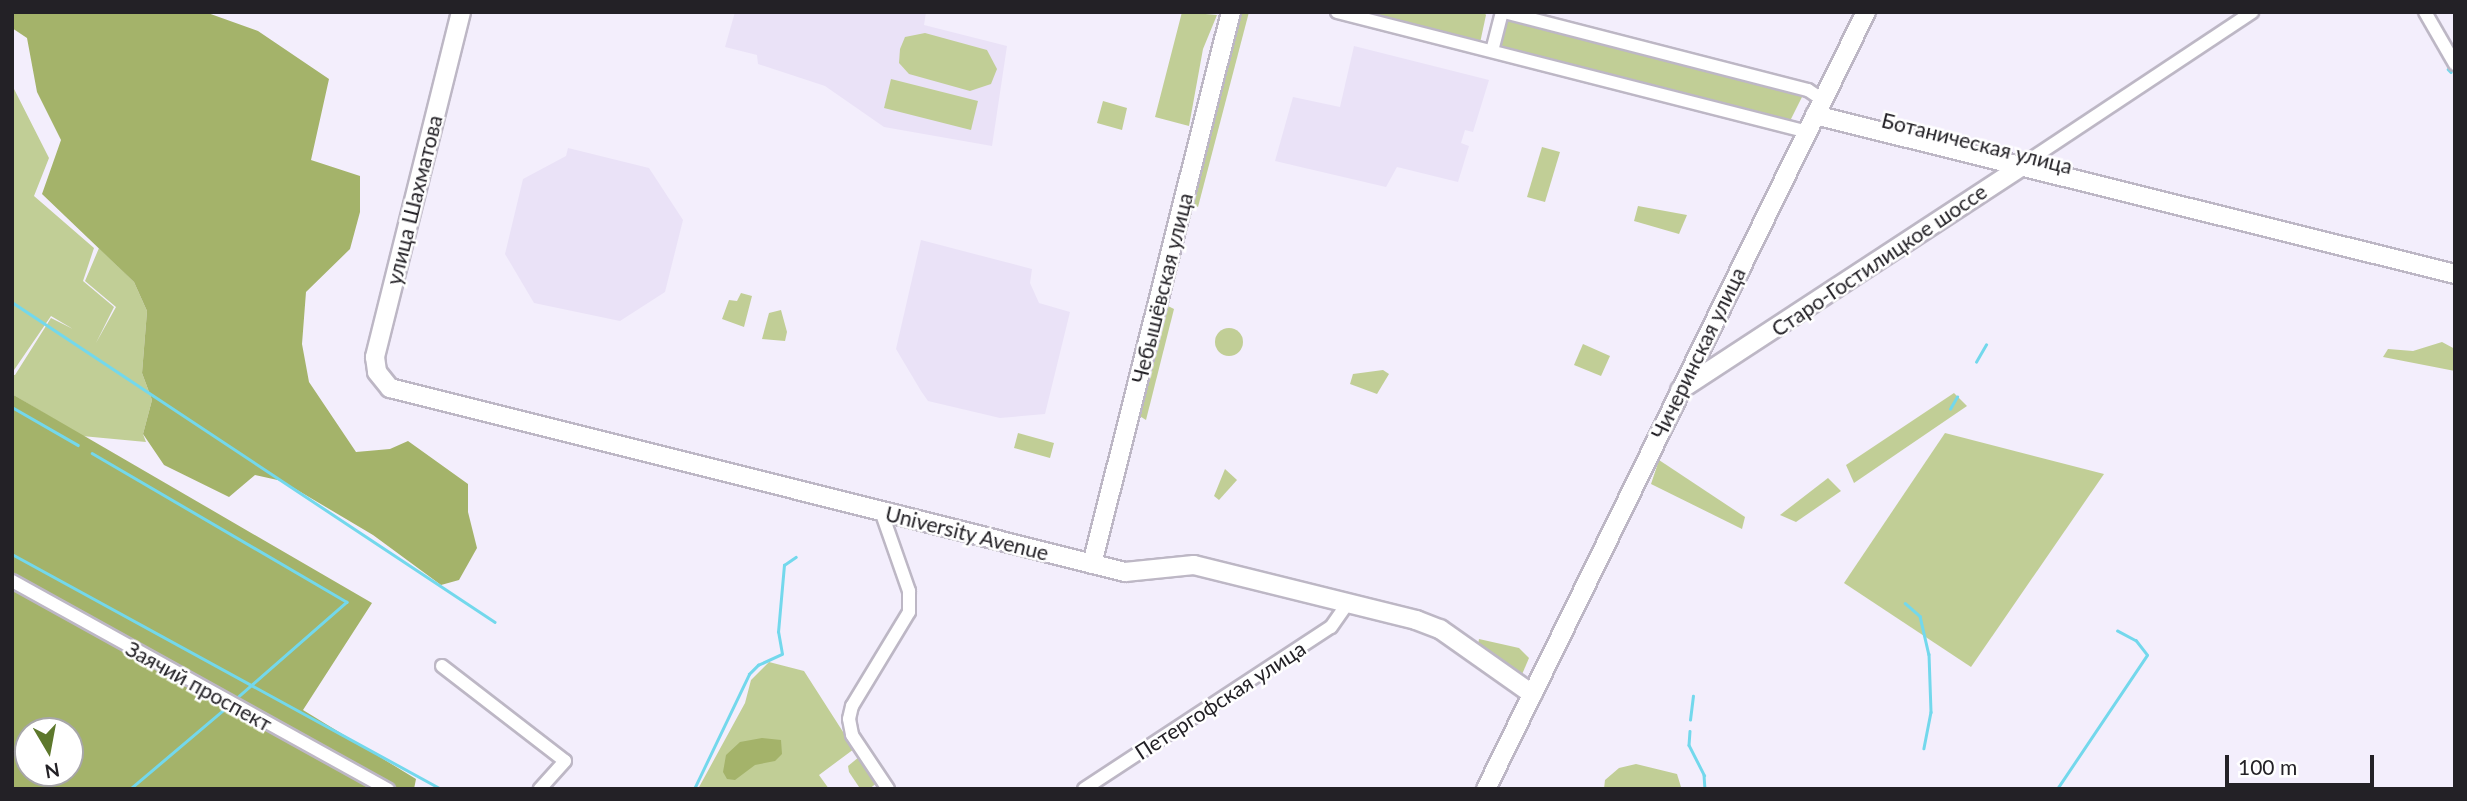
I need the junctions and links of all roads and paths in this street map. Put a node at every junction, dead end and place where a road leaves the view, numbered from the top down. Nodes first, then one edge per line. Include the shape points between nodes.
1 (461, 12) edge
2 (1231, 12) edge
3 (1337, 12) edge
4 (1503, 12) edge
5 (1866, 12) edge
6 (2252, 12) edge
7 (2425, 12) edge
8 (1492, 51) junction
9 (2455, 64) edge
10 (1819, 107) junction
11 (1807, 132) junction
12 (2029, 161) junction
13 (2455, 264) edge
14 (2455, 274) edge
15 (386, 385) joint
16 (1680, 390) junction
17 (881, 511) junction
18 (1092, 564) junction
19 (12, 580) edge
20 (1348, 603) junction
21 (442, 666) dead end
22 (1532, 694) junction
23 (388, 789) edge
24 (540, 789) edge
25 (888, 789) edge
26 (1084, 789) edge
27 (1486, 789) edge

1 - 15 street, улица Шахматова via 375,357 377,373
2 - 18 street, Чебышёвская улица
3 - 8 street
4 - 8 street, Ботаническая улица
4 - 10 street, Ботаническая улица via 1808,90
5 - 10 street, Чичеринская улица
6 - 12 street, Старо-Гостилицкое шоссе
7 - 9 street
8 - 11 street
10 - 11 street, Чичеринская улица
10 - 12 street, Ботаническая улица
11 - 16 street, Чичеринская улица
12 - 13 street, Ботаническая улица
12 - 14 street, Ботаническая улица
12 - 16 street, Старо-Гостилицкое шоссе
15 - 17 street, University Avenue
16 - 22 street, Чичеринская улица
17 - 18 street, University Avenue
17 - 25 street via 909,591 909,612 849,719 852,734
18 - 20 street, University Avenue via 1134,573 1194,565
19 - 23 street, Заячий проспект
20 - 22 street, University Avenue via 1432,625
20 - 26 street, Петергофская улица via 1331,626
21 - 24 street via 565,761
22 - 27 street, Чичеринская улица

